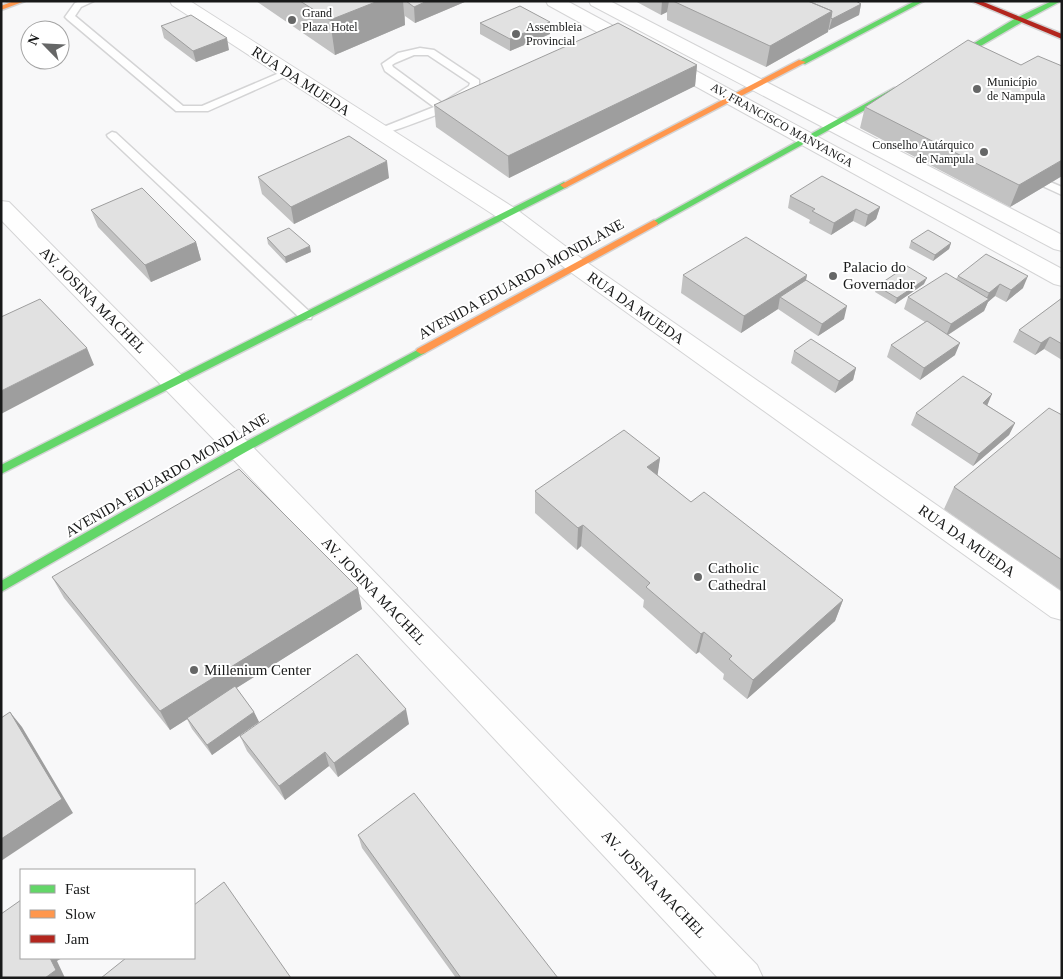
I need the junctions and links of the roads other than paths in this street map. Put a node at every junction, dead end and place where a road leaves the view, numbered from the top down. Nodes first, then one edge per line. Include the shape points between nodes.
1 (22, 1) edge
2 (90, 1) edge
3 (178, 1) edge
4 (554, 1) edge
5 (598, 1) edge
6 (921, 1) edge
7 (974, 1) edge
8 (1056, 3) edge
9 (1, 8) edge
10 (1020, 20) junction
11 (1062, 38) edge
12 (936, 68) edge
13 (288, 73) junction
14 (910, 83) edge
15 (758, 86) junction
16 (733, 98) junction
17 (441, 107) junction
18 (833, 125) junction
19 (380, 132) junction
20 (112, 135) dead end
21 (806, 138) junction
22 (1020, 172) edge
23 (1062, 192) edge
24 (974, 199) junction
25 (1, 207) edge
26 (508, 214) junction
27 (948, 216) junction
28 (1062, 244) edge
29 (577, 266) junction
30 (1062, 278) edge
31 (306, 316) junction
32 (174, 383) junction
33 (240, 450) junction
34 (1, 470) edge
35 (1, 587) edge
36 (1062, 608) edge
37 (744, 978) edge

1 - 9 main road
2 - 13 lane via 78,5 70,18 180,109 204,109
3 - 13 street, RUA DA MUEDA
4 - 16 street, AV. FRANCISCO MANYANGA
5 - 15 street, AV. FRANCISCO MANYANGA
6 - 15 main road
7 - 10 main road
8 - 10 main road
10 - 11 main road
10 - 12 main road
13 - 19 street, RUA DA MUEDA
14 - 18 main road, AVENIDA EDUARDO MONDLANE
15 - 16 main road
15 - 18 street, AV. FRANCISCO MANYANGA
16 - 21 street, AV. FRANCISCO MANYANGA
16 - 26 main road
17 - 17 lane via 389,69 387,64 423,50 475,82 466,94
17 - 19 lane
18 - 21 main road, AVENIDA EDUARDO MONDLANE
18 - 24 street, AV. FRANCISCO MANYANGA
19 - 26 street, RUA DA MUEDA
20 - 31 lane
21 - 27 street, AV. FRANCISCO MANYANGA
21 - 29 main road, AVENIDA EDUARDO MONDLANE
22 - 23 lane
24 - 27 street
24 - 28 street, AV. FRANCISCO MANYANGA
25 - 32 street, AV. JOSINA MACHEL
26 - 29 street, RUA DA MUEDA
26 - 31 main road
27 - 30 street, AV. FRANCISCO MANYANGA
29 - 33 main road, AVENIDA EDUARDO MONDLANE
29 - 36 street, RUA DA MUEDA
31 - 32 main road
32 - 33 street, AV. JOSINA MACHEL
32 - 34 main road
33 - 35 main road, AVENIDA EDUARDO MONDLANE
33 - 37 street, AV. JOSINA MACHEL

